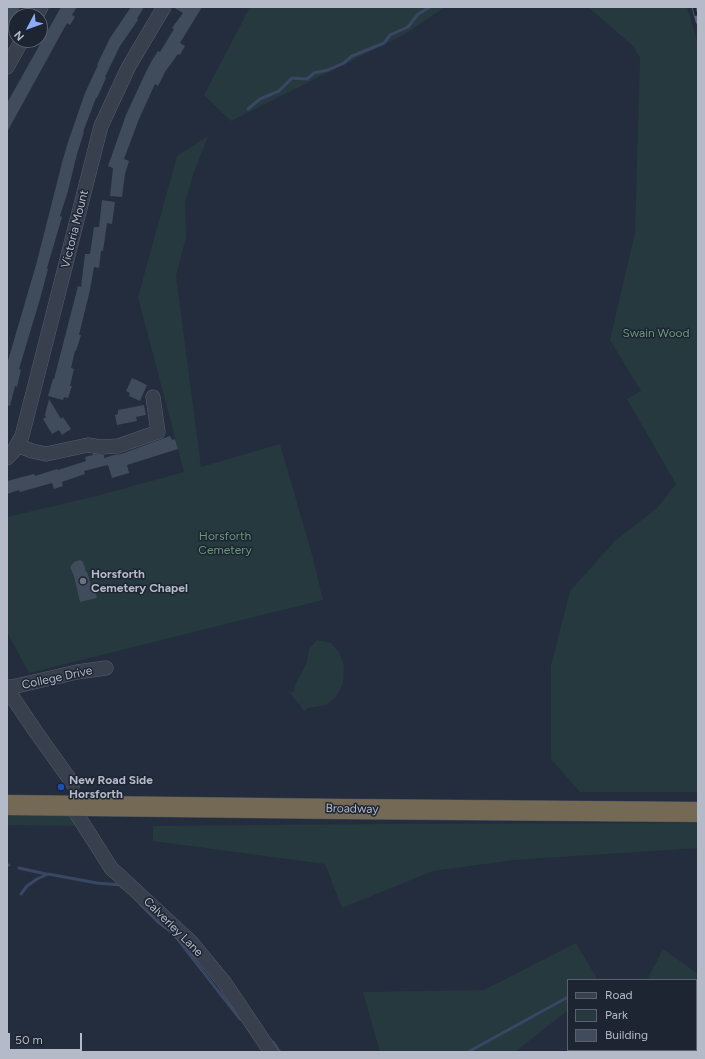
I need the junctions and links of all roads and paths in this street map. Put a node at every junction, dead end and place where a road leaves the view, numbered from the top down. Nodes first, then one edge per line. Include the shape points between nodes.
1 (164, 7) edge
2 (18, 48) edge
3 (7, 67) edge
4 (153, 396) dead end
5 (17, 445) junction
6 (7, 458) edge
7 (106, 668) dead end
8 (7, 688) edge
9 (73, 784) dead end
10 (7, 805) edge
11 (71, 805) junction
12 (698, 812) edge
13 (271, 1052) edge

1 - 5 street, Victoria Mount via 129,66 101,126 22,436
2 - 3 street
4 - 5 street via 158,432 118,446 88,445 46,454
5 - 6 street, Victoria Mount
7 - 8 street, College Drive
8 - 9 street
10 - 11 highway, Broadway
11 - 12 highway, Broadway
11 - 13 street, Calverley Lane via 111,868 191,942 224,982

